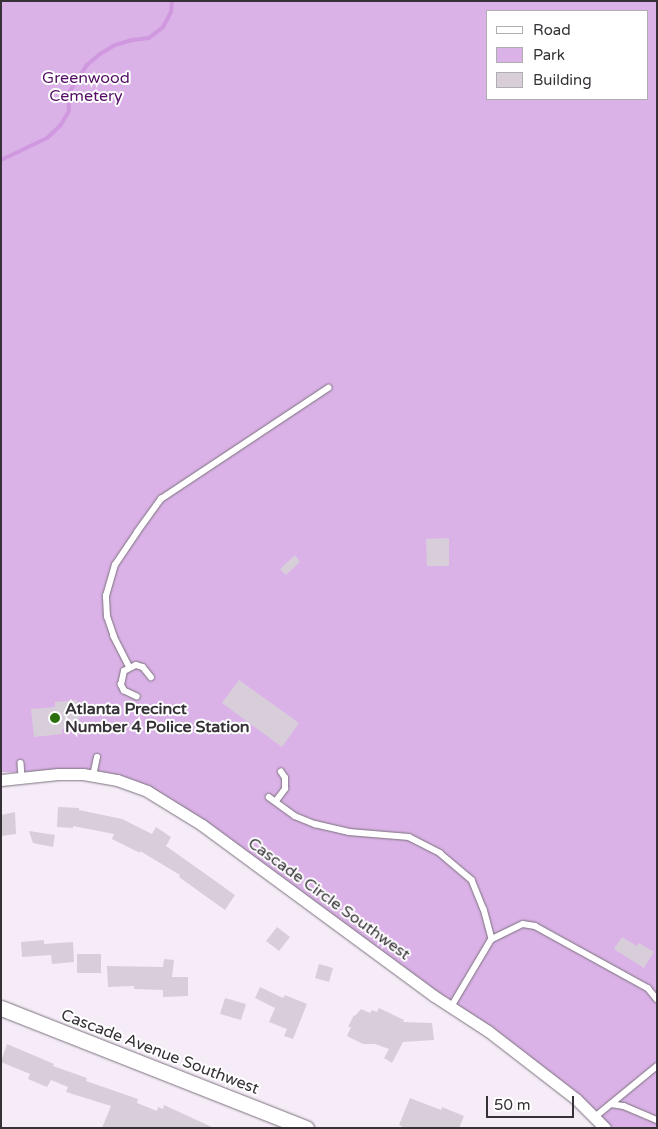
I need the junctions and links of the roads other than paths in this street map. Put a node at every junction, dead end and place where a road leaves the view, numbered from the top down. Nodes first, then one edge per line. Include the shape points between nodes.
1 (328, 388) dead end
2 (129, 667) junction
3 (151, 677) dead end
4 (137, 697) dead end
5 (97, 757) dead end
6 (21, 764) dead end
7 (281, 772) dead end
8 (93, 776) junction
9 (22, 778) junction
10 (1, 780) edge
11 (269, 797) dead end
12 (276, 801) junction
13 (492, 939) junction
14 (657, 999) edge
15 (1, 1008) edge
16 (451, 1008) junction
17 (657, 1066) edge
18 (611, 1104) junction
19 (595, 1117) junction
20 (657, 1120) edge
21 (306, 1128) edge
22 (605, 1128) edge

1 - 2 lane via 161,499 137,532 115,565 106,596 109,624
2 - 3 lane via 143,667
2 - 4 lane via 124,672 121,685 130,696
5 - 8 lane
6 - 9 lane
7 - 12 lane via 285,778 285,789
8 - 9 street, Cascade Circle Southwest via 58,774
8 - 16 street, Cascade Circle Southwest via 117,780 147,791 202,825
9 - 10 street, Cascade Circle Southwest
11 - 12 lane
12 - 13 lane via 295,816 315,824 349,832 409,837 440,853 472,880
13 - 14 lane via 523,924 535,926 648,988
13 - 16 lane
15 - 21 main road, Cascade Avenue Southwest
16 - 19 street, Cascade Circle Southwest via 495,1037
17 - 18 lane
18 - 19 lane
18 - 20 lane
19 - 22 street, Cascade Circle Southwest

